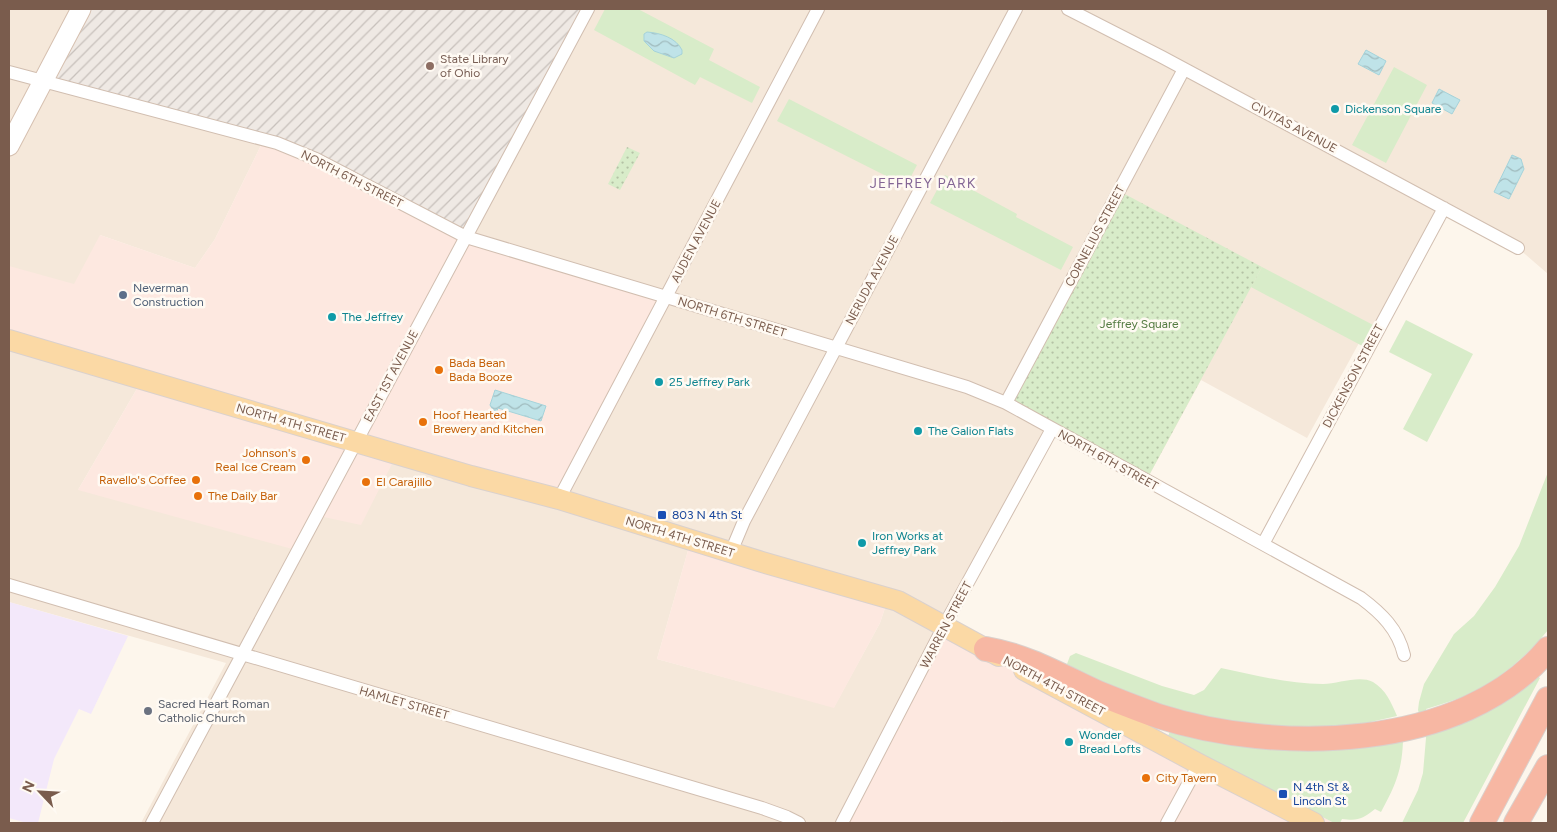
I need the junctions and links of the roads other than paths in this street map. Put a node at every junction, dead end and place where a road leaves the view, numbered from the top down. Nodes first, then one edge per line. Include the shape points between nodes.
1 (81, 9) edge
2 (588, 9) edge
3 (818, 9) edge
4 (1016, 9) edge
5 (1068, 9) edge
6 (1184, 68) junction
7 (9, 72) edge
8 (43, 82) junction
9 (9, 146) edge
10 (1444, 208) junction
11 (466, 237) junction
12 (1518, 248) dead end
13 (666, 297) junction
14 (9, 340) edge
15 (836, 349) junction
16 (1006, 403) junction
17 (1052, 429) junction
18 (356, 442) junction
19 (559, 499) junction
20 (1263, 544) junction
21 (731, 552) junction
22 (9, 585) edge
23 (944, 626) junction
24 (986, 649) junction
25 (1548, 649) edge
26 (242, 654) junction
27 (1404, 655) dead end
28 (1548, 698) edge
29 (1199, 764) junction
30 (1548, 767) edge
31 (794, 822) edge
32 (152, 823) edge
33 (842, 823) edge
34 (1167, 823) edge
35 (1314, 823) edge
36 (1482, 823) edge
37 (1516, 823) edge

1 - 8 street
2 - 11 street, EAST 1ST AVENUE
3 - 13 street, AUDEN AVENUE
4 - 15 street, NERUDA AVENUE
5 - 6 street, CIVITAS AVENUE
6 - 10 street, CIVITAS AVENUE
6 - 16 street, CORNELIUS STREET
7 - 8 street, NORTH 6TH STREET
8 - 9 street
8 - 11 street, NORTH 6TH STREET via 277,143 316,159
10 - 12 street, CIVITAS AVENUE
10 - 20 street, DICKENSON STREET
11 - 13 street, NORTH 6TH STREET
11 - 18 street, EAST 1ST AVENUE
13 - 15 street, NORTH 6TH STREET
13 - 19 street, AUDEN AVENUE
14 - 18 main road, NORTH 4TH STREET
15 - 16 street, NORTH 6TH STREET via 967,387
15 - 21 street, NERUDA AVENUE via 744,521
16 - 17 street, NORTH 6TH STREET
17 - 20 street, NORTH 6TH STREET
17 - 23 street, WARREN STREET
18 - 19 main road, NORTH 4TH STREET
18 - 26 street, EAST 1ST AVENUE
19 - 21 main road, NORTH 4TH STREET
20 - 27 street, NORTH 6TH STREET via 1361,598 1381,613 1391,625
21 - 23 main road, NORTH 4TH STREET via 898,601
22 - 26 street, HAMLET STREET
23 - 24 main road, NORTH 4TH STREET
23 - 33 street, WARREN STREET
24 - 25 highway via 1022,658 1098,693 1182,723 1274,738 1340,738 1402,729 1458,712 1492,696 1518,678
24 - 29 main road, NORTH 4TH STREET
26 - 31 street, HAMLET STREET via 762,808
26 - 32 street, EAST 1ST AVENUE
28 - 36 highway
29 - 34 street
29 - 35 main road, NORTH 4TH STREET
30 - 37 highway

